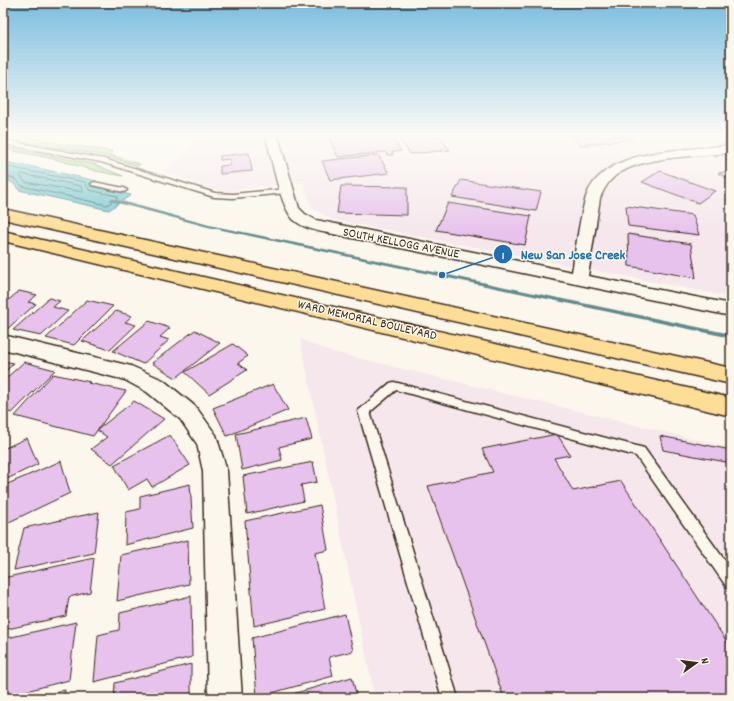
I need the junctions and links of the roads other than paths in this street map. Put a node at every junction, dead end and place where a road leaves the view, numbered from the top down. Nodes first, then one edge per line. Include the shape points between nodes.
1 (130, 169) edge
2 (280, 169) edge
3 (616, 169) edge
4 (94, 184) dead end
5 (124, 190) dead end
6 (286, 191) junction
7 (3, 214) edge
8 (3, 236) edge
9 (579, 279) junction
10 (731, 310) edge
11 (3, 342) edge
12 (731, 376) edge
13 (731, 407) edge
14 (731, 581) edge
15 (225, 698) edge
16 (450, 698) edge

1 - 6 lane via 214,195 233,196
2 - 6 street, SOUTH KELLOGG AVENUE
3 - 9 street via 596,190 593,198
4 - 5 lane
6 - 9 street, SOUTH KELLOGG AVENUE via 294,212 304,220 323,228
7 - 12 highway, WARD MEMORIAL BOULEVARD
8 - 13 highway, WARD MEMORIAL BOULEVARD
9 - 10 street, SOUTH KELLOGG AVENUE
11 - 15 street via 131,374 155,386 174,400 188,413 208,442 215,471
14 - 16 lane via 640,452 394,386 364,411

